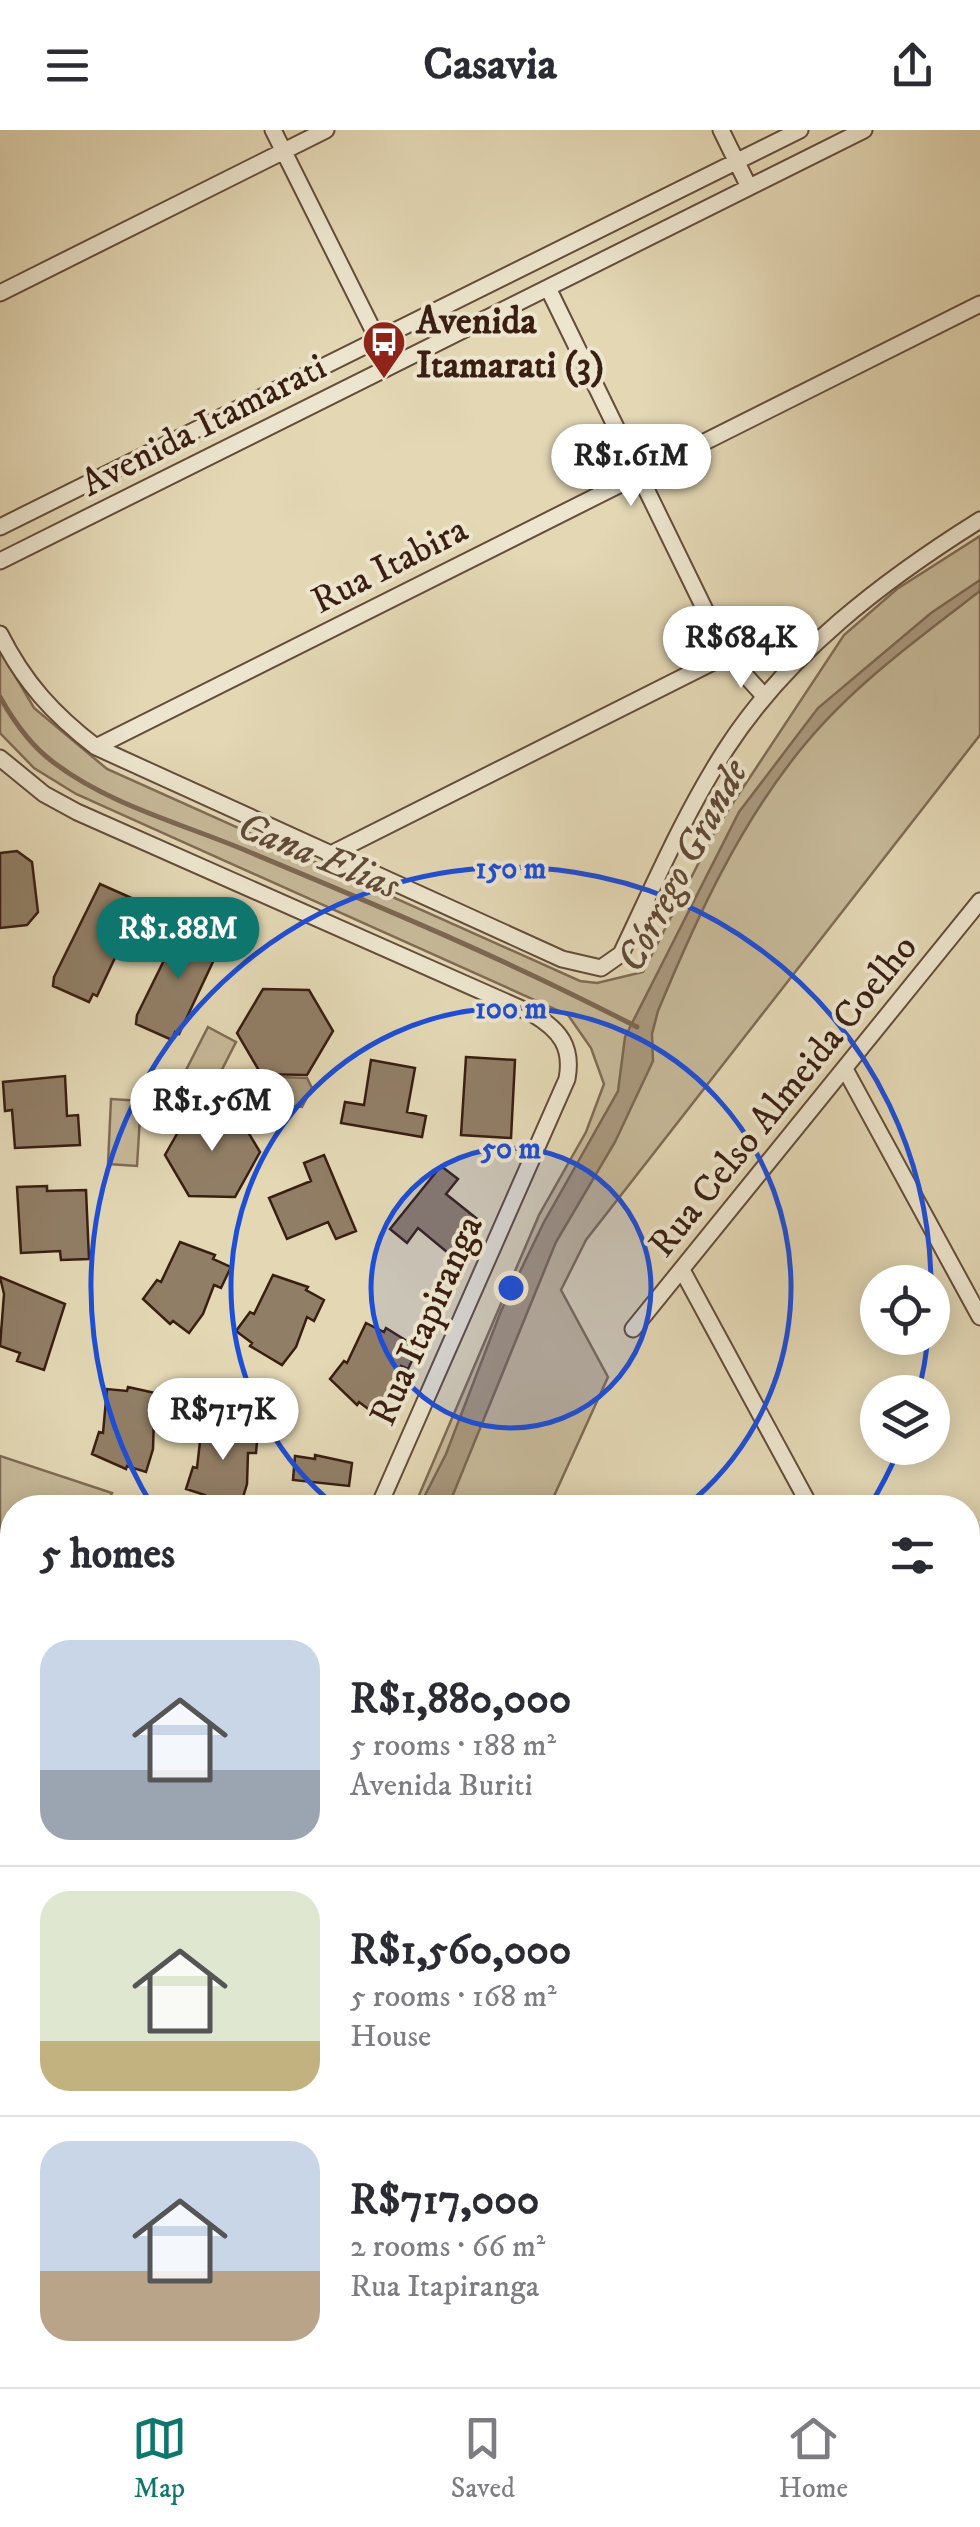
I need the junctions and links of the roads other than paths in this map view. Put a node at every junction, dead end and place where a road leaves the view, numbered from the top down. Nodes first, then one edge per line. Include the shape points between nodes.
1 (274, 130) edge
2 (326, 130) edge
3 (720, 130) edge
4 (800, 130) edge
5 (864, 130) edge
6 (284, 151) junction
7 (736, 162) junction
8 (749, 188) junction
9 (548, 288) junction
10 (0, 292) edge
11 (980, 304) edge
12 (378, 340) junction
13 (391, 366) junction
14 (639, 475) junction
15 (980, 520) edge
16 (0, 527) edge
17 (0, 561) edge
18 (0, 634) edge
19 (727, 655) junction
20 (765, 697) junction
21 (96, 747) junction
22 (0, 758) edge
23 (329, 854) junction
24 (980, 900) edge
25 (846, 1070) junction
26 (682, 1270) junction
27 (980, 1317) edge
28 (633, 1328) dead end
29 (384, 1495) edge
30 (803, 1495) edge

1 - 6 street
2 - 6 street
3 - 7 street
4 - 7 street, Avenida Itamarati
5 - 8 street, Avenida Itamarati
6 - 10 street
6 - 12 street
7 - 8 street
7 - 12 street, Avenida Itamarati
8 - 9 street, Avenida Itamarati
9 - 13 street, Avenida Itamarati
9 - 14 street
11 - 14 street, Rua Itabira
12 - 13 street
12 - 16 street, Avenida Itamarati
13 - 17 street, Avenida Itamarati
14 - 19 street
14 - 21 street, Rua Itabira
15 - 20 street via 880,588
18 - 21 street via 27,684
19 - 20 street
19 - 23 street
20 - 23 street via 685,820 621,954 601,968 562,959
21 - 23 street
22 - 29 street, Rua Itapiranga via 77,812 533,1014 568,1048 567,1079
24 - 25 street, Rua Celso Almeida Coelho
25 - 26 street, Rua Celso Almeida Coelho
25 - 27 street
26 - 28 street, Rua Celso Almeida Coelho
26 - 30 street

